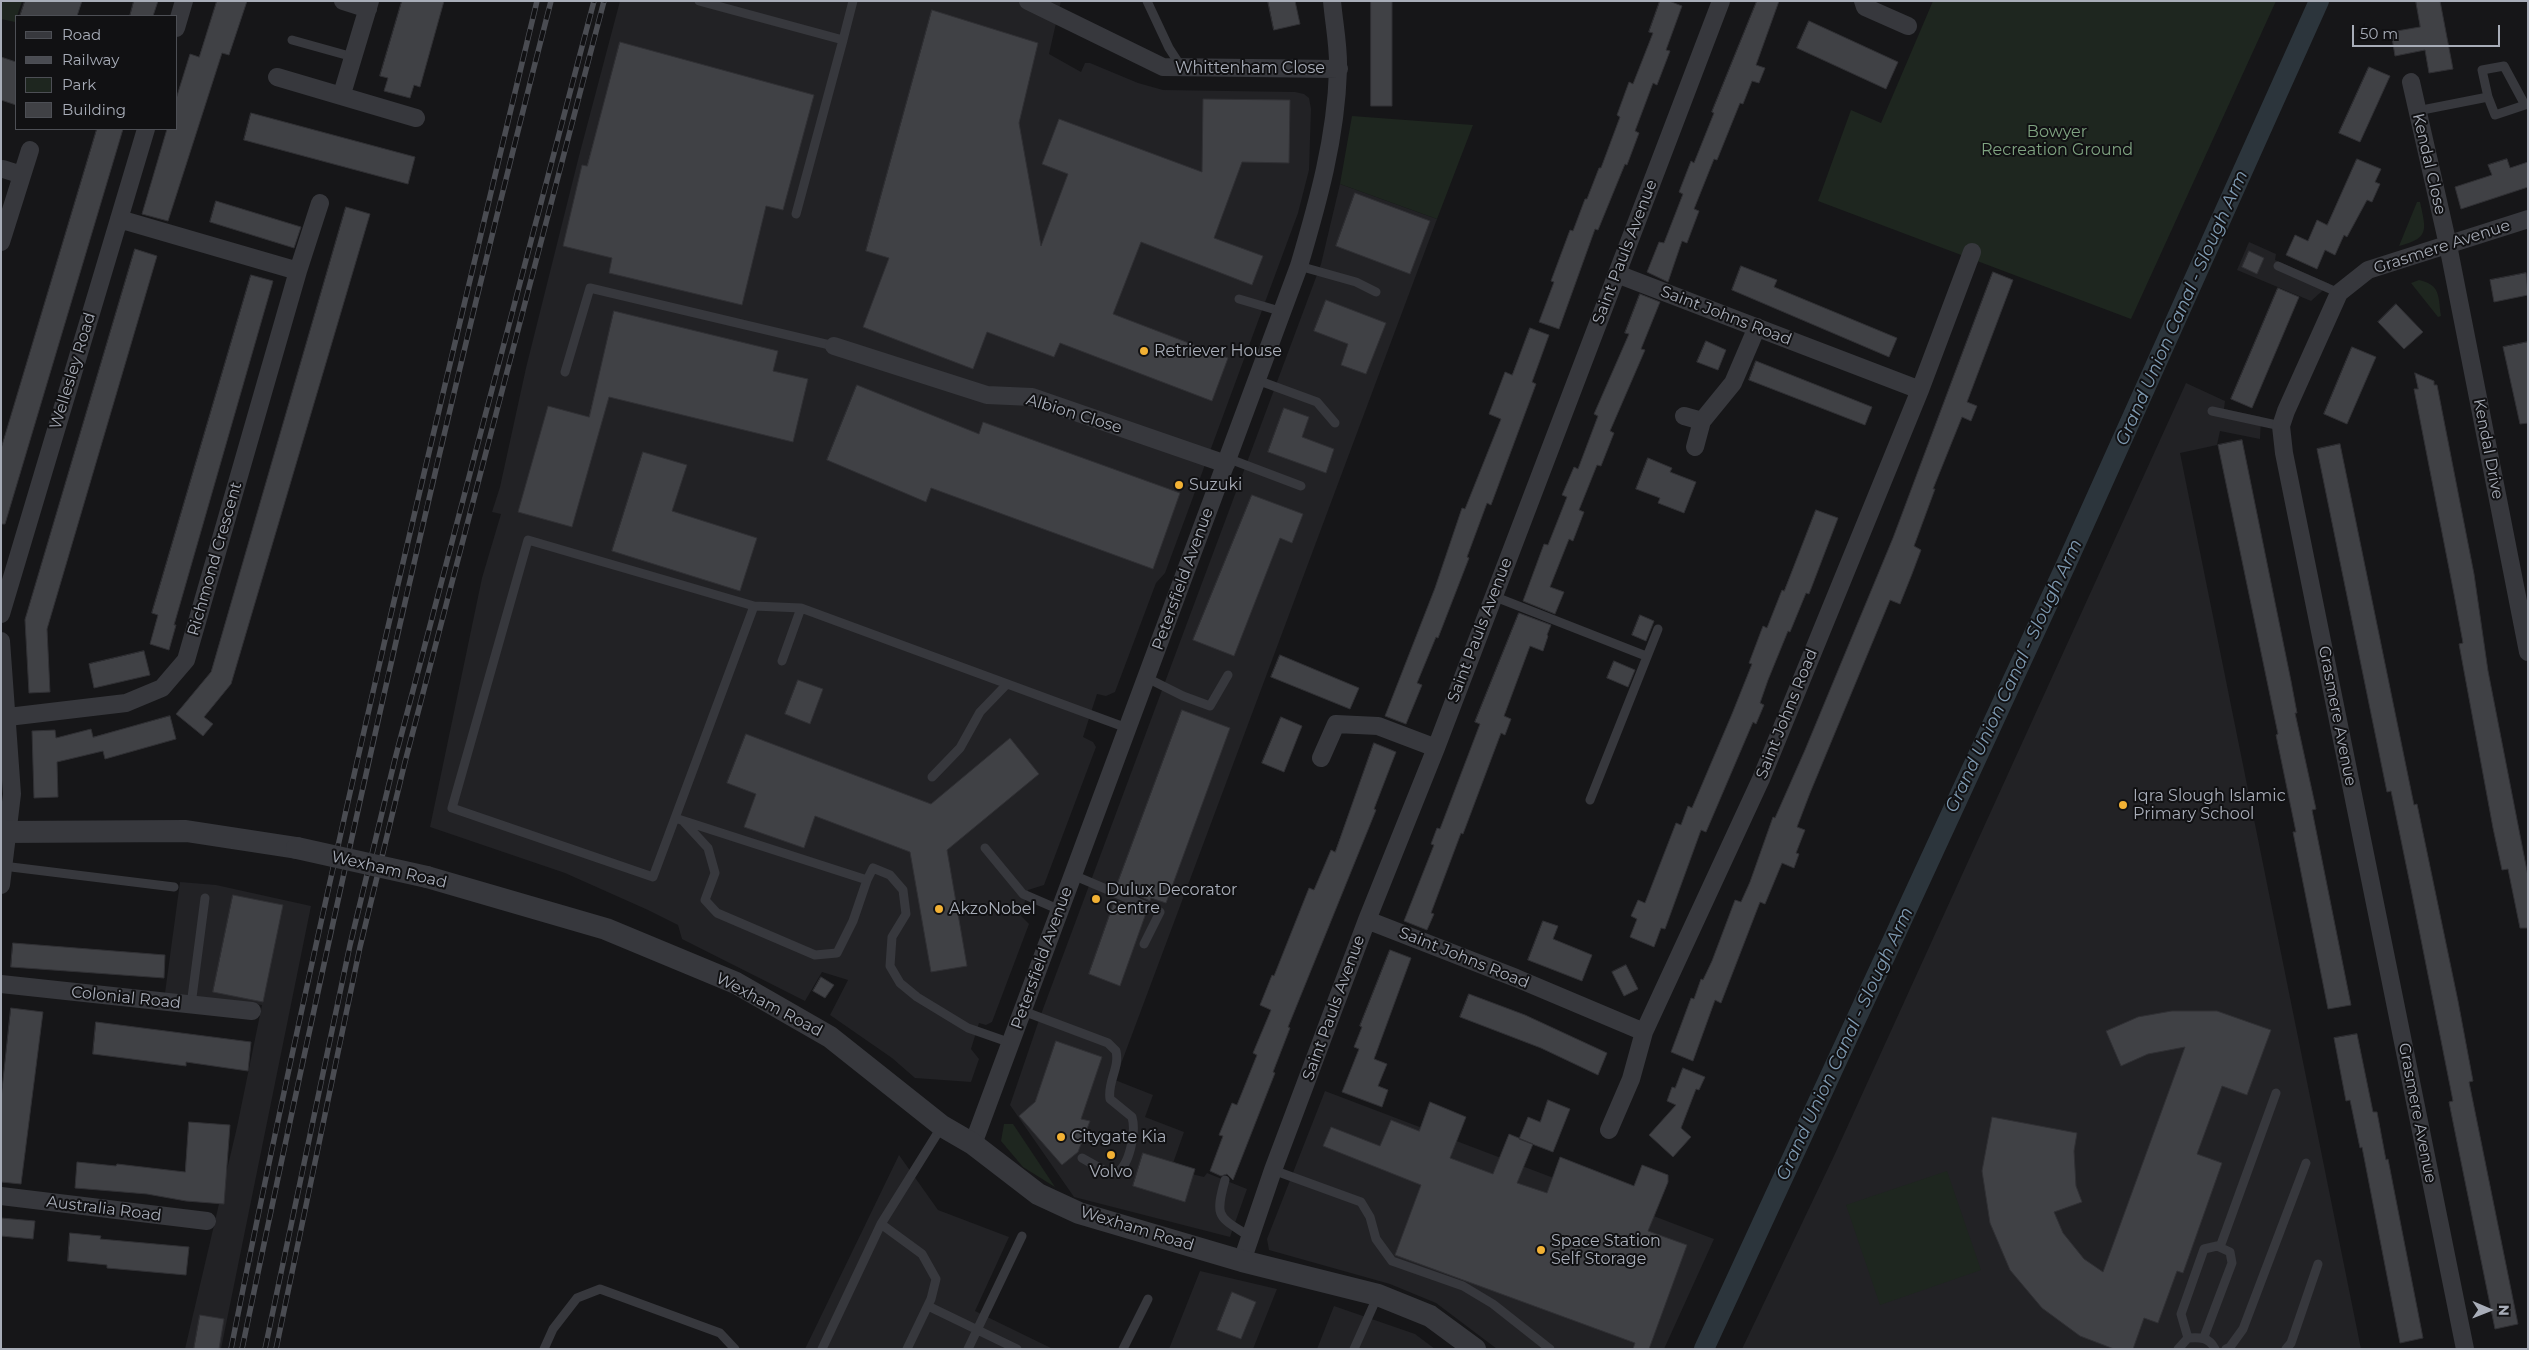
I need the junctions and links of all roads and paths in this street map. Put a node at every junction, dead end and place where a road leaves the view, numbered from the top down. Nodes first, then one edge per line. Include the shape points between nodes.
1 (184, 1) edge
2 (343, 1) edge
3 (699, 1) edge
4 (852, 1) edge
5 (1028, 1) edge
6 (1146, 1) edge
7 (1332, 1) edge
8 (1721, 1) edge
9 (1863, 1) edge
10 (369, 5) edge
11 (178, 21) edge
12 (1908, 26) dead end
13 (292, 40) dead end
14 (843, 40) junction
15 (353, 57) junction
16 (1182, 68) junction
17 (1338, 69) junction
18 (277, 77) dead end
19 (2411, 82) dead end
20 (342, 94) junction
21 (2488, 97) junction
22 (2417, 111) junction
23 (416, 118) dead end
24 (146, 130) edge
25 (30, 150) dead end
26 (3, 169) dead end
27 (22, 174) junction
28 (320, 203) dead end
29 (796, 214) dead end
30 (119, 219) junction
31 (2528, 219) edge
32 (1, 242) edge
33 (2448, 245) junction
34 (1972, 252) dead end
35 (1299, 266) junction
36 (2278, 266) dead end
37 (298, 271) junction
38 (1617, 274) junction
39 (1376, 292) dead end
40 (2339, 292) junction
41 (1239, 299) dead end
42 (1283, 312) junction
43 (1756, 328) junction
44 (834, 346) joint
45 (565, 372) dead end
46 (1257, 380) junction
47 (1920, 390) junction
48 (2212, 410) dead end
49 (1684, 416) dead end
50 (1702, 421) junction
51 (1335, 423) dead end
52 (2281, 426) junction
53 (1695, 447) dead end
54 (1226, 461) junction
55 (1301, 486) dead end
56 (1493, 596) junction
57 (754, 606) junction
58 (801, 608) junction
59 (1, 614) edge
60 (1658, 629) dead end
61 (1, 641) edge
62 (2528, 652) edge
63 (1646, 656) junction
64 (782, 661) dead end
65 (1228, 674) dead end
66 (1147, 678) junction
67 (1007, 684) junction
68 (5, 710) edge
69 (1127, 728) junction
70 (1436, 748) junction
71 (1321, 758) dead end
72 (932, 777) dead end
73 (1590, 800) dead end
74 (675, 818) junction
75 (684, 822) junction
76 (4, 832) edge
77 (986, 848) dead end
78 (3, 866) junction
79 (1073, 875) junction
80 (868, 880) junction
81 (1, 885) edge
82 (174, 887) dead end
83 (205, 898) dead end
84 (1060, 910) junction
85 (1367, 920) junction
86 (1144, 944) dead end
87 (1, 984) edge
88 (191, 1005) junction
89 (252, 1011) dead end
90 (1023, 1011) junction
91 (1644, 1032) junction
92 (1011, 1043) junction
93 (2276, 1092) dead end
94 (942, 1126) junction
95 (1609, 1130) dead end
96 (973, 1144) junction
97 (1082, 1158) dead end
98 (2306, 1163) dead end
99 (1273, 1170) junction
100 (1225, 1180) dead end
101 (1, 1196) edge
102 (207, 1221) dead end
103 (881, 1224) junction
104 (1022, 1236) dead end
105 (1250, 1237) junction
106 (2220, 1248) junction
107 (1242, 1261) junction
108 (2318, 1264) dead end
109 (1378, 1295) junction
110 (1148, 1299) dead end
111 (928, 1306) junction
112 (978, 1330) junction
113 (2204, 1337) junction
114 (2188, 1338) junction
115 (544, 1349) edge
116 (735, 1349) edge
117 (822, 1349) edge
118 (907, 1349) edge
119 (968, 1349) edge
120 (1017, 1349) edge
121 (1123, 1349) edge
122 (1354, 1349) edge
123 (1475, 1349) edge
124 (1550, 1349) edge
125 (2178, 1349) edge
126 (2215, 1349) edge
127 (2226, 1349) edge
128 (2286, 1349) edge
129 (2465, 1349) edge

1 - 11 street
2 - 10 street
3 - 14 lane
4 - 14 lane
5 - 16 street, Whittenham Close via 1163,67
6 - 16 lane
7 - 17 street, Petersfield Avenue
8 - 38 street, Saint Pauls Avenue
9 - 12 street via 1865,7
10 - 15 street
13 - 15 lane
14 - 29 lane
15 - 20 street
16 - 17 street, Whittenham Close
17 - 35 street, Petersfield Avenue via 1332,139 1319,200
18 - 20 street
19 - 22 street, Kendal Close
20 - 23 street
21 - 21 lane via 2482,70 2504,66 2525,105 2495,115
21 - 22 lane
22 - 33 street, Kendal Close
24 - 30 street, Wellesley Road
25 - 27 street
26 - 27 street
27 - 32 street
28 - 37 street, Richmond Crescent
30 - 37 street
30 - 59 street, Wellesley Road
31 - 33 street, Grasmere Avenue
33 - 40 street, Grasmere Avenue via 2368,270
33 - 62 street, Kendal Drive
34 - 47 street, Saint Johns Road
35 - 39 lane via 1356,282
35 - 42 street, Petersfield Avenue
36 - 40 lane
37 - 68 street, Richmond Crescent via 186,660 162,688 126,704
38 - 43 street, Saint Johns Road
38 - 56 street, Saint Pauls Avenue
40 - 52 street, Grasmere Avenue
41 - 42 lane
42 - 46 street, Petersfield Avenue
43 - 47 street, Saint Johns Road
43 - 50 street via 1733,382
44 - 45 lane via 590,288
44 - 54 street, Albion Close via 988,396 1032,397
46 - 51 lane via 1317,402
46 - 54 street, Petersfield Avenue
47 - 91 street, Saint Johns Road via 1761,778
48 - 52 lane
49 - 50 street
50 - 53 street
52 - 129 street, Grasmere Avenue
54 - 55 lane
54 - 66 street, Petersfield Avenue
56 - 63 lane
56 - 70 street, Saint Pauls Avenue
57 - 58 lane
57 - 74 lane
57 - 74 lane via 528,540 452,808 653,877
58 - 64 lane
58 - 67 lane
60 - 63 lane
61 - 68 street
63 - 73 lane
65 - 66 lane via 1210,706
66 - 69 street, Petersfield Avenue
67 - 69 lane
67 - 72 lane via 980,712 960,748
68 - 76 street via 12,794
69 - 79 street, Petersfield Avenue
70 - 71 street via 1378,726 1336,724
70 - 85 street, Saint Pauls Avenue
74 - 75 lane
75 - 80 lane
75 - 80 lane via 708,848 715,873 705,900 717,913 815,955 837,953
76 - 78 street
76 - 94 street, Wexham Road, bridge via 186,831 297,848 427,878 606,929 736,984 830,1037
77 - 84 lane via 1023,894
78 - 81 street
78 - 82 lane
79 - 84 street, Petersfield Avenue
79 - 86 lane via 1160,912
80 - 92 lane via 873,868 890,874 903,890 906,914 892,937 890,966 900,983 968,1028
83 - 88 lane
84 - 90 street, Petersfield Avenue
85 - 91 street, Saint Johns Road
85 - 99 street, Saint Pauls Avenue
87 - 88 street, Colonial Road
88 - 89 street, Colonial Road
90 - 92 street, Petersfield Avenue
90 - 97 lane via 1108,1043 1116,1051 1110,1099 1132,1117 1133,1141 1123,1167 1116,1173 1105,1171
91 - 95 street, Saint Johns Road via 1631,1079
92 - 96 street, Petersfield Avenue
93 - 106 lane
94 - 96 street, Wexham Road
94 - 103 lane
96 - 107 street, Wexham Road via 1038,1194 1080,1213
98 - 127 lane via 2243,1329
99 - 105 street, Saint Pauls Avenue
99 - 124 lane via 1361,1202 1370,1216 1376,1239 1392,1261 1464,1286 1493,1304
100 - 105 lane via 1219,1212
101 - 102 street, Australia Road
103 - 111 lane via 922,1254 936,1279
103 - 117 lane
104 - 112 lane
105 - 107 street, Saint Pauls Avenue
106 - 113 lane via 2230,1252 2232,1263
106 - 114 lane via 2204,1249 2182,1314
107 - 109 street, Wexham Road
108 - 128 lane via 2291,1343
109 - 122 lane
109 - 123 street, Wexham Road via 1430,1316
110 - 121 lane
111 - 112 lane
111 - 118 lane
112 - 119 lane
112 - 120 lane
113 - 114 lane
113 - 126 lane
114 - 125 lane
115 - 116 lane via 553,1329 577,1298 600,1289 720,1332

